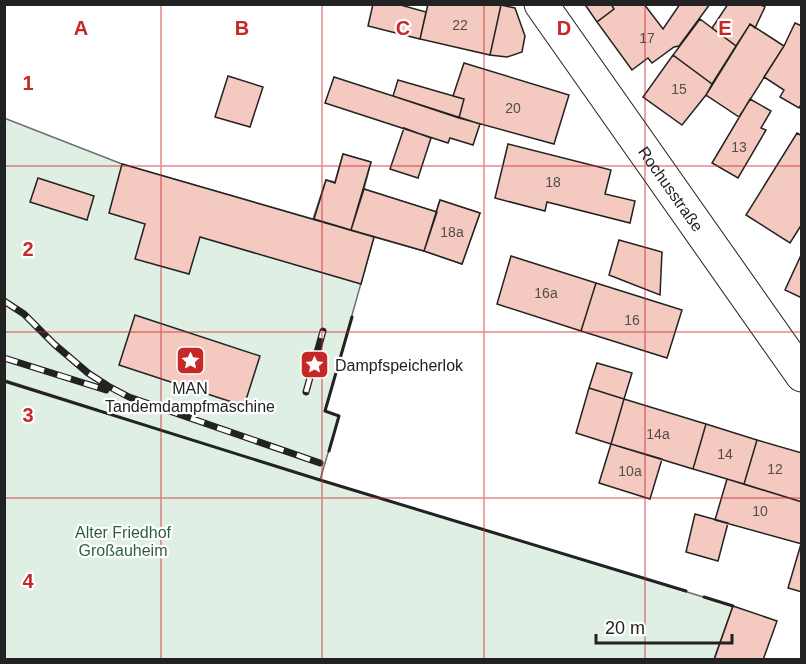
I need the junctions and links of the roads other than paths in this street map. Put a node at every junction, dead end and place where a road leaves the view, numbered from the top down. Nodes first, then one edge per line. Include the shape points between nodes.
1 (541, 4) edge
2 (801, 375) edge

1 - 2 street, Rochusstraße

